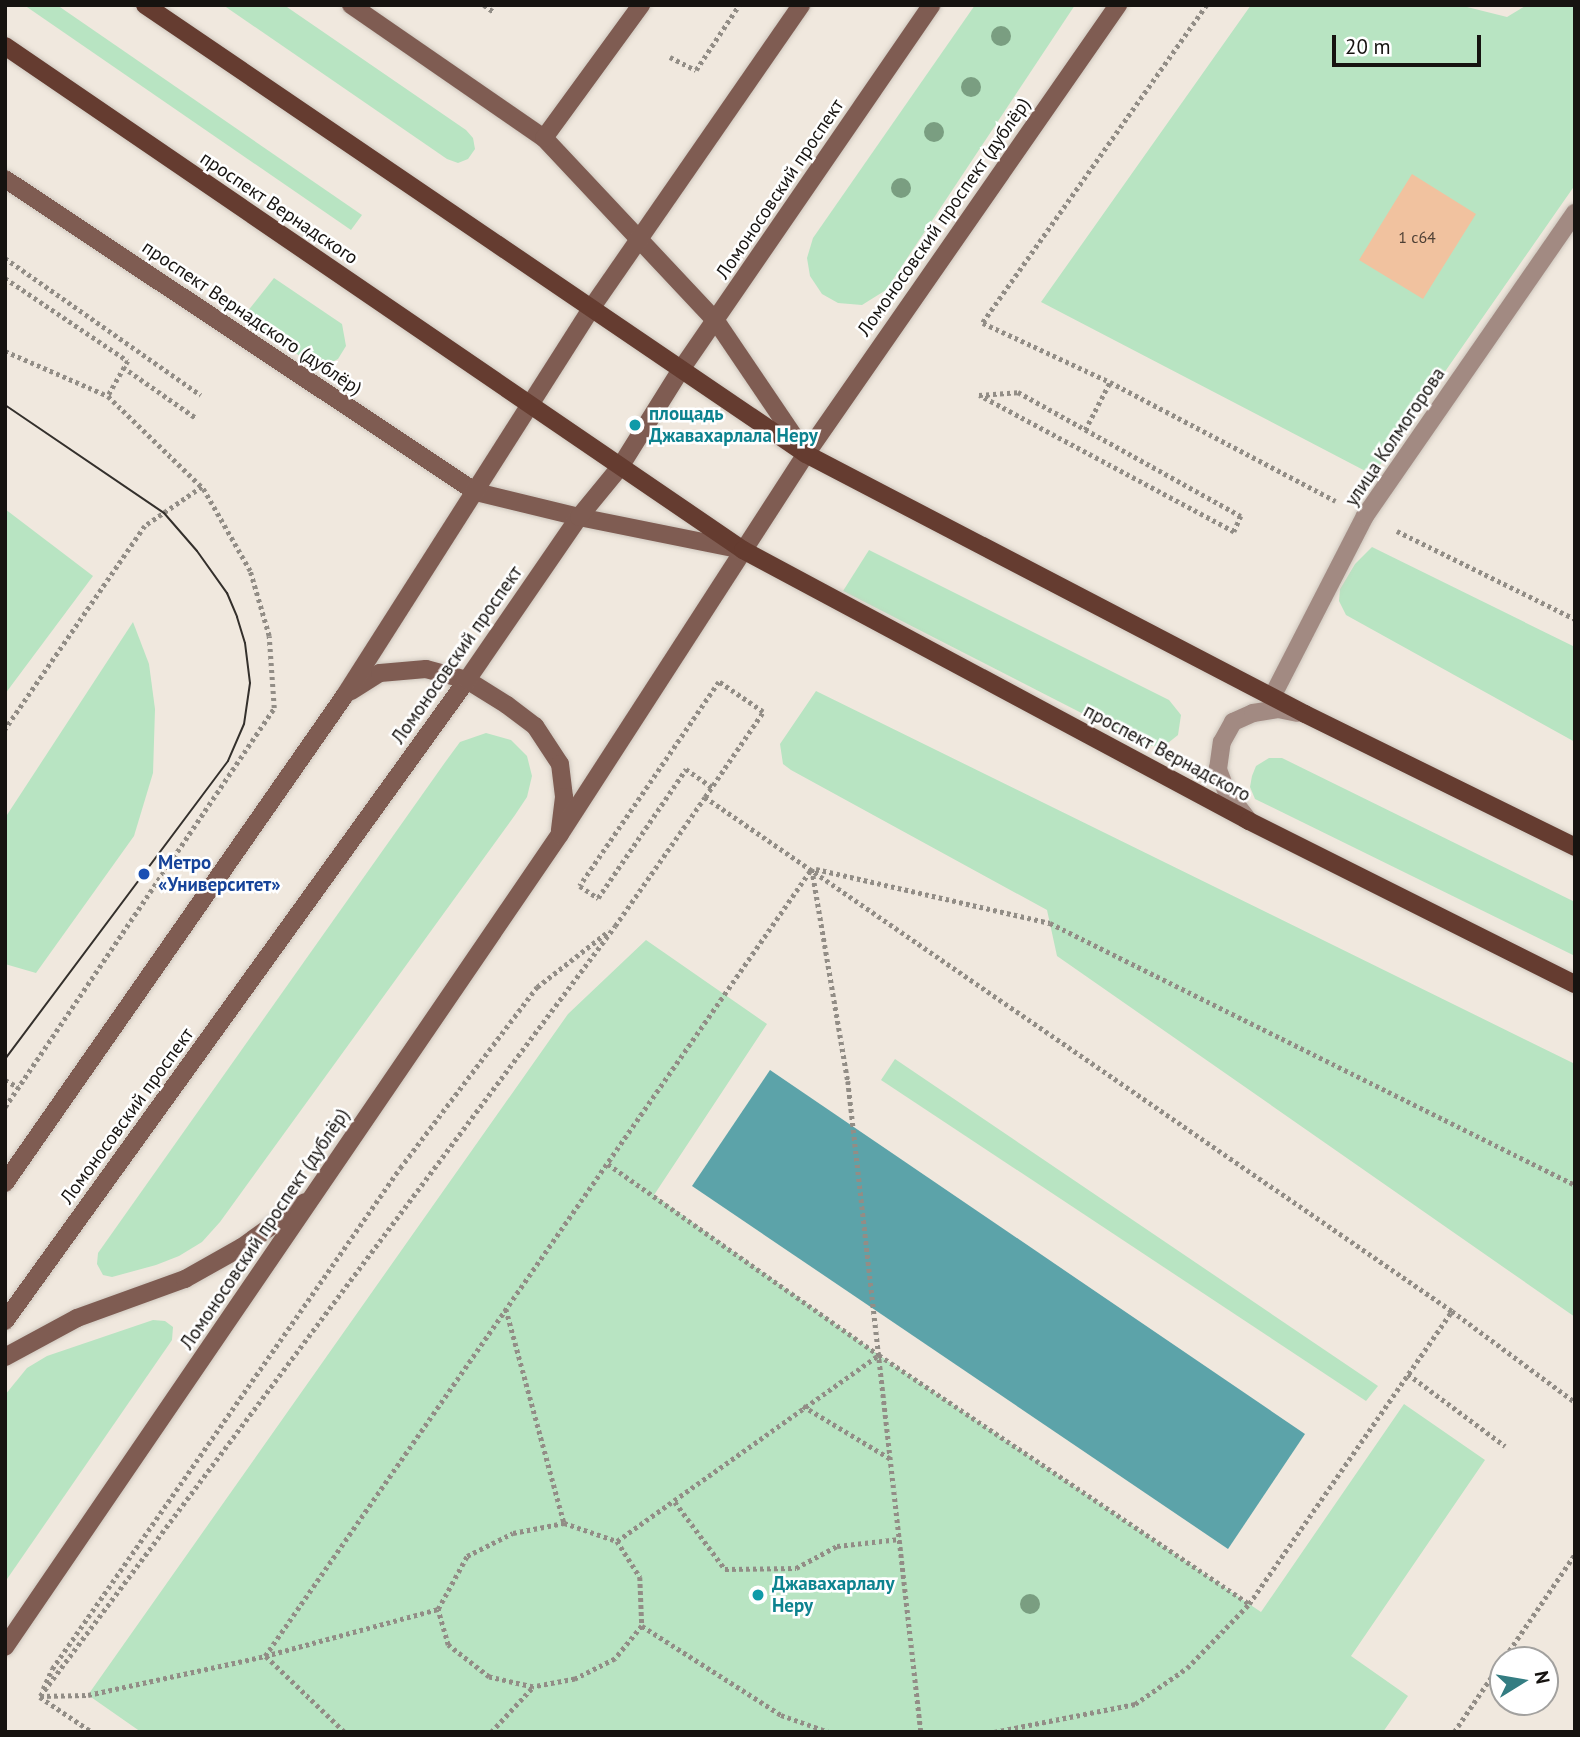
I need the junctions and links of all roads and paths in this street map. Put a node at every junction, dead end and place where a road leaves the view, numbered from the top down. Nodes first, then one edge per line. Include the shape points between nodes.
1 (145, 5) edge
2 (351, 5) edge
3 (484, 5) edge
4 (641, 5) edge
5 (739, 5) edge
6 (801, 5) edge
7 (932, 5) edge
8 (1118, 5) edge
9 (1207, 5) edge
10 (494, 12) dead end
11 (5, 46) edge
12 (670, 57) dead end
13 (544, 138) junction
14 (5, 179) edge
15 (1575, 213) edge
16 (640, 239) junction
17 (5, 258) edge
18 (5, 278) edge
19 (590, 310) junction
20 (716, 321) junction
21 (5, 351) edge
22 (123, 367) junction
23 (680, 371) junction
24 (1110, 382) junction
25 (201, 395) dead end
26 (108, 396) junction
27 (528, 405) junction
28 (196, 418) dead end
29 (1085, 430) junction
30 (806, 454) junction
31 (620, 467) junction
32 (202, 487) junction
33 (476, 492) junction
34 (1365, 516) junction
35 (579, 517) junction
36 (743, 550) junction
37 (1575, 620) edge
38 (467, 680) junction
39 (345, 695) junction
40 (1272, 697) junction
41 (1305, 714) junction
42 (5, 730) edge
43 (712, 787) junction
44 (705, 797) junction
45 (1250, 821) junction
46 (559, 834) junction
47 (1575, 848) edge
48 (812, 868) junction
49 (615, 926) junction
50 (1575, 984) edge
51 (5, 1080) edge
52 (18, 1087) junction
53 (5, 1107) edge
54 (608, 1164) junction
55 (5, 1183) edge
56 (1575, 1185) edge
57 (315, 1194) junction
58 (506, 1309) junction
59 (1451, 1311) junction
60 (5, 1321) edge
61 (879, 1355) junction
62 (5, 1357) edge
63 (1408, 1374) junction
64 (1575, 1402) edge
65 (803, 1406) junction
66 (1505, 1446) dead end
67 (891, 1459) junction
68 (675, 1502) junction
69 (565, 1523) junction
70 (900, 1539) junction
71 (617, 1541) junction
72 (1575, 1554) edge
73 (1249, 1604) junction
74 (438, 1609) junction
75 (642, 1626) junction
76 (5, 1647) edge
77 (265, 1656) junction
78 (533, 1687) junction
79 (40, 1696) junction
80 (92, 1732) edge
81 (344, 1732) edge
82 (491, 1732) edge
83 (829, 1732) edge
84 (921, 1732) edge
85 (994, 1732) edge
86 (1454, 1732) edge

1 - 19 main road
2 - 13 main road
3 - 10 path
4 - 13 main road
5 - 12 path via 696,70
6 - 16 main road
7 - 20 main road, Ломоносовский проспект
8 - 30 main road, Ломоносовский проспект (дублёр)
9 - 24 path via 983,323
11 - 27 main road, проспект Вернадского
13 - 16 main road
14 - 33 main road, проспект Вернадского (дублёр)
15 - 34 street, улица Колмогорова
16 - 19 main road
16 - 20 main road
17 - 25 path
18 - 22 path via 128,361
19 - 23 main road
19 - 27 main road
20 - 23 main road, Ломоносовский проспект
20 - 30 main road
21 - 26 path
22 - 26 path
22 - 28 path
23 - 30 main road
23 - 31 main road, Ломоносовский проспект
24 - 29 path
24 - 34 path
26 - 32 path
27 - 31 main road
27 - 33 main road
29 - 29 path via 1241,516 1234,532 979,395 1018,392
30 - 36 main road
30 - 40 main road
31 - 35 main road, Ломоносовский проспект
31 - 36 main road
32 - 42 path via 145,526
32 - 52 path via 250,571 269,636 274,709
33 - 35 main road
33 - 39 main road
34 - 37 path
34 - 40 street, улица Колмогорова
35 - 36 main road
35 - 38 main road, Ломоносовский проспект
36 - 45 main road, проспект Вернадского
36 - 46 main road
38 - 39 main road via 426,669 380,673
38 - 46 main road via 535,726 560,764 564,797
38 - 60 main road, Ломоносовский проспект
39 - 55 main road
40 - 41 main road
41 - 45 street via 1278,709 1253,713 1233,722 1222,742 1218,769 1227,793
41 - 47 main road
43 - 43 path via 686,769 598,898 580,886 719,682 763,712
43 - 44 path
44 - 48 path
44 - 49 path
45 - 50 main road, проспект Вернадского
46 - 57 main road, Ломоносовский проспект (дублёр)
48 - 54 path
48 - 56 path via 1050,923
48 - 59 path
48 - 61 path via 848,1081
49 - 79 path
49 - 79 path via 537,987 400,1168 52,1669
51 - 52 path
52 - 53 path
54 - 58 path
54 - 61 path
57 - 62 main road via 242,1248 185,1279 77,1318
57 - 76 main road, Ломоносовский проспект (дублёр)
58 - 69 path
58 - 77 path
59 - 63 path
59 - 64 path
61 - 65 path
61 - 67 path
61 - 73 path
63 - 66 path
63 - 73 path
65 - 67 path
65 - 68 path
67 - 70 path
68 - 70 path via 725,1569 796,1568 837,1546
68 - 71 path
69 - 71 path
69 - 74 path via 513,1533 467,1556
70 - 84 path
71 - 75 path via 640,1577
72 - 86 path
73 - 85 path via 1188,1668 1136,1704
74 - 77 path
74 - 78 path via 448,1645 489,1677
75 - 78 path via 615,1659 575,1679
75 - 83 path via 781,1715
77 - 79 path via 88,1695
77 - 81 path
78 - 82 path
79 - 80 path

